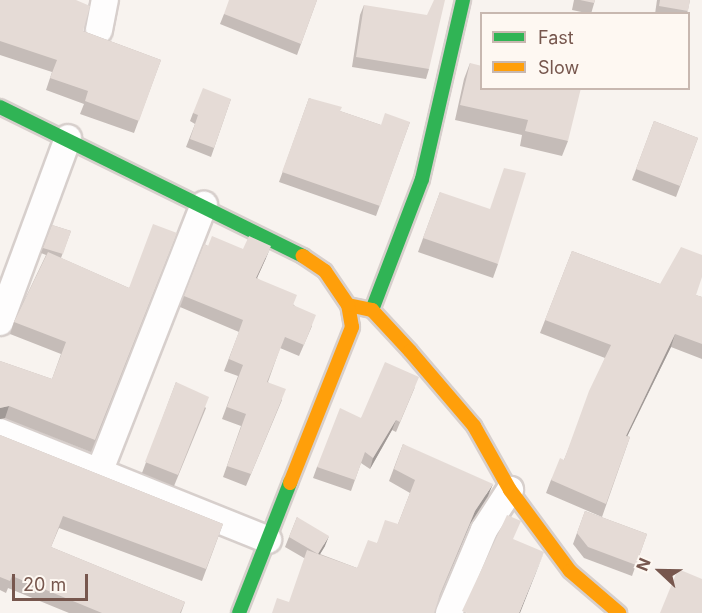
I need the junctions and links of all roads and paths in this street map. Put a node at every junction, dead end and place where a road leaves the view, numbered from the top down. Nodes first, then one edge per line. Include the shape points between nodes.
1 (105, 0) edge
2 (463, 0) edge
3 (99, 30) dead end
4 (0, 107) edge
5 (68, 138) junction
6 (204, 205) junction
7 (9, 271) edge
8 (348, 305) junction
9 (372, 310) junction
10 (0, 322) edge
11 (0, 432) edge
12 (100, 470) junction
13 (510, 490) junction
14 (268, 540) junction
15 (239, 613) edge
16 (448, 613) edge
17 (619, 613) edge

1 - 3 street
2 - 9 main road via 422,180
4 - 5 main road
5 - 6 main road
5 - 7 street
6 - 8 main road via 282,243 326,271
6 - 12 street
7 - 10 street
8 - 9 main road
8 - 14 main road via 352,327
9 - 13 main road via 474,426
11 - 12 street
12 - 14 street
13 - 16 street via 484,530
13 - 17 main road via 570,571
14 - 15 main road

